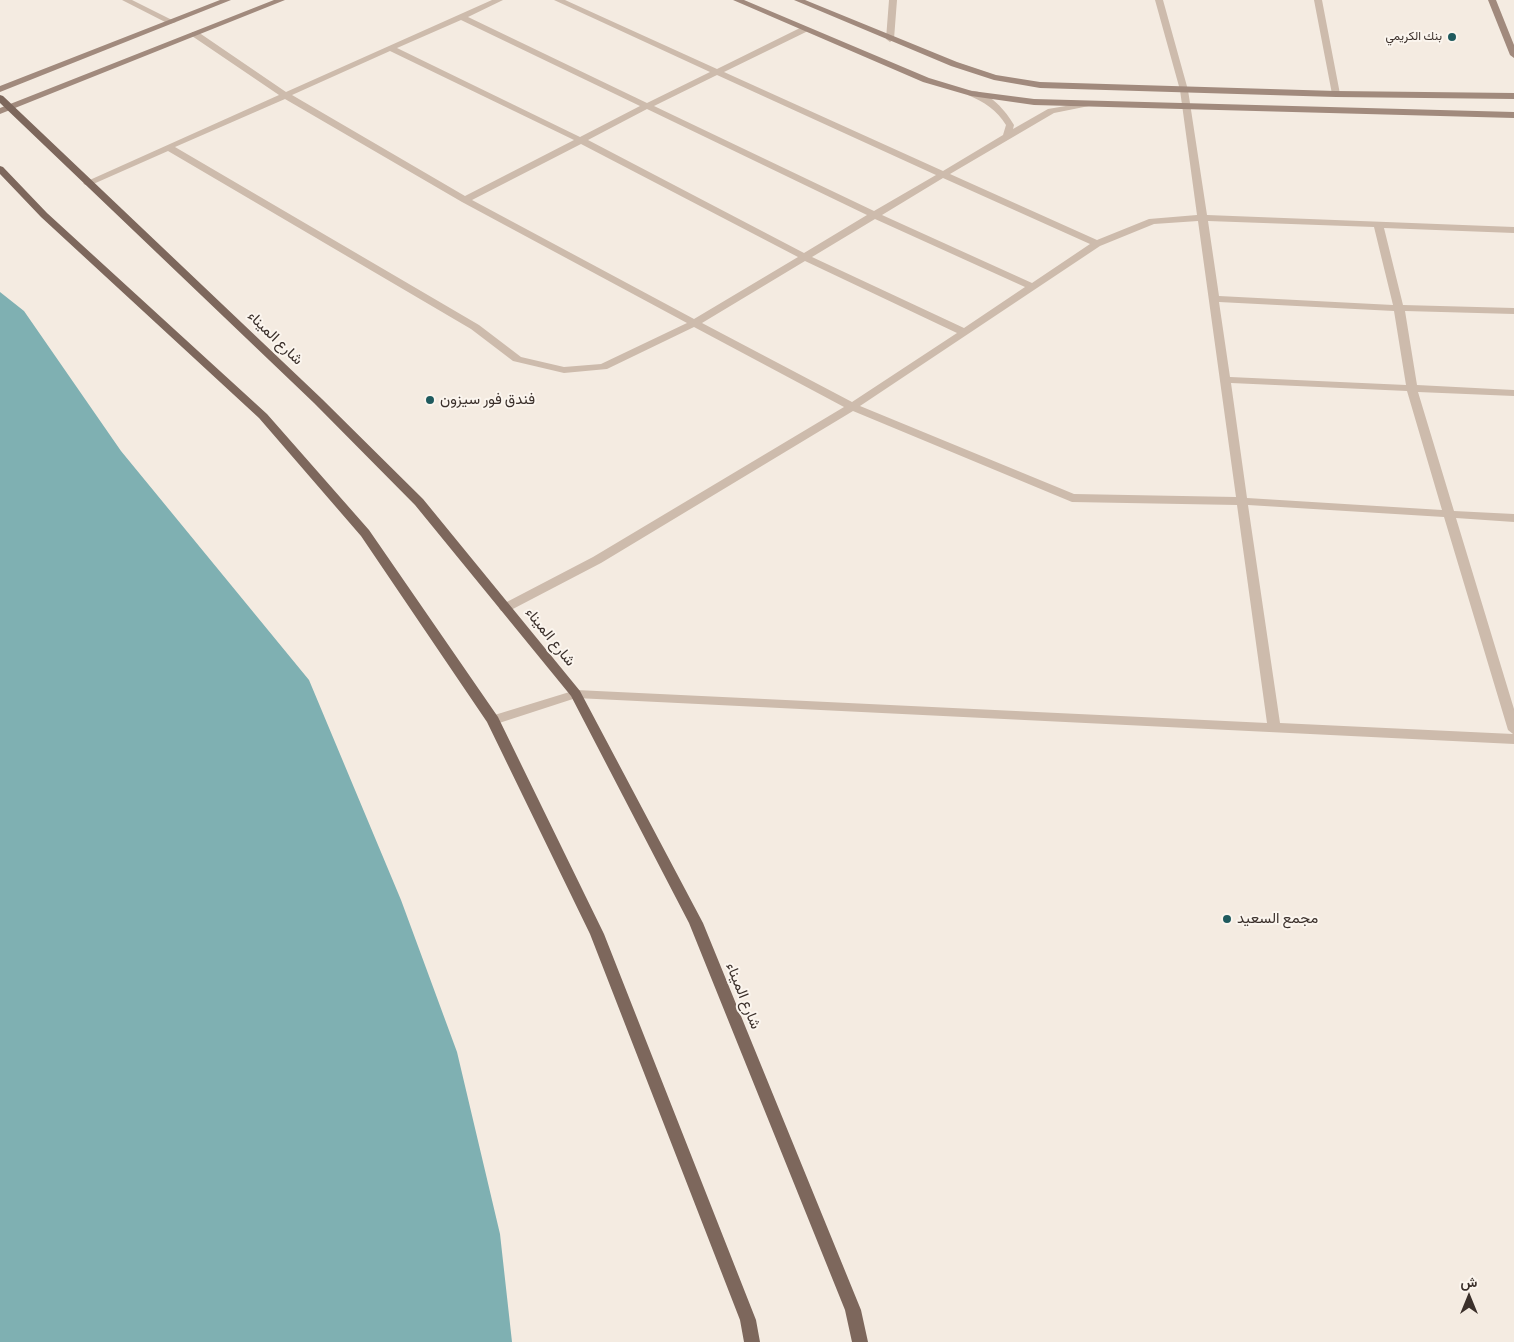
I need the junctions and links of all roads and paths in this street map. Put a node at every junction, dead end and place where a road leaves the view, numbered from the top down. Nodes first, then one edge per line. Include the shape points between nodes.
1 (126, 0) edge
2 (227, 0) edge
3 (282, 0) edge
4 (499, 0) edge
5 (558, 0) edge
6 (737, 0) edge
7 (798, 0) edge
8 (893, 0) edge
9 (1159, 0) edge
10 (1318, 0) edge
11 (1492, 0) edge
12 (462, 16) junction
13 (172, 22) junction
14 (805, 29) junction
15 (195, 34) junction
16 (890, 39) junction
17 (390, 48) junction
18 (1514, 55) edge
19 (718, 73) junction
20 (0, 89) edge
21 (1184, 90) junction
22 (971, 93) junction
23 (1336, 94) junction
24 (285, 95) junction
25 (1514, 96) edge
26 (0, 98) edge
27 (1086, 104) junction
28 (648, 106) junction
29 (1187, 107) junction
30 (5, 109) edge
31 (1514, 115) edge
32 (1007, 136) junction
33 (582, 141) junction
34 (168, 147) junction
35 (0, 169) edge
36 (943, 174) junction
37 (88, 182) junction
38 (465, 200) junction
39 (874, 215) junction
40 (1202, 218) junction
41 (1378, 225) junction
42 (1514, 230) edge
43 (1097, 244) junction
44 (805, 256) junction
45 (1032, 287) junction
46 (1214, 299) junction
47 (1399, 308) junction
48 (1514, 311) edge
49 (694, 323) junction
50 (964, 332) junction
51 (1225, 380) junction
52 (1412, 390) junction
53 (1514, 393) edge
54 (852, 406) junction
55 (1242, 501) junction
56 (1450, 514) junction
57 (1514, 518) edge
58 (505, 608) junction
59 (576, 694) junction
60 (493, 720) junction
61 (1274, 728) junction
62 (1514, 730) edge
63 (1514, 739) edge
64 (752, 1342) edge
65 (860, 1342) edge

1 - 13 street
2 - 13 main road
3 - 15 main road
4 - 12 street
5 - 19 street
6 - 14 main road
7 - 16 main road
8 - 16 street
9 - 21 street
10 - 23 street
11 - 18 main road
12 - 17 street
12 - 28 street
13 - 20 main road
14 - 19 street
14 - 22 main road via 926,80
15 - 24 street
15 - 30 main road
16 - 21 main road via 1003,79 1040,85
17 - 24 street
17 - 33 street
19 - 28 street
19 - 36 street
21 - 23 main road
21 - 29 street
22 - 27 main road via 1034,102
22 - 32 street via 989,100 1005,115 1010,125
23 - 25 main road
24 - 34 street
24 - 38 street
26 - 30 main road, شارع الميناء
27 - 29 main road
27 - 32 street via 1051,111
28 - 33 street
28 - 39 street
29 - 31 main road
29 - 40 street
30 - 37 main road, شارع الميناء
32 - 36 street
33 - 38 street
33 - 44 street
34 - 37 street
34 - 49 street via 475,327 517,359 564,370 603,367
35 - 60 main road via 44,215 263,416 365,533
36 - 39 street
36 - 43 street
37 - 58 main road, شارع الميناء via 419,502
38 - 49 street
39 - 44 street
39 - 45 street
40 - 41 street
40 - 43 street via 1152,221
40 - 46 street
41 - 42 street
41 - 47 street
43 - 45 street
44 - 49 street
44 - 50 street
45 - 50 street
46 - 47 street
46 - 51 street
47 - 48 street
47 - 52 street
49 - 54 street
50 - 54 street
51 - 52 street
51 - 55 street
52 - 53 street
52 - 56 street
54 - 55 street via 1072,498
54 - 58 street via 597,560
55 - 56 street
55 - 61 street
56 - 57 street
56 - 62 street
58 - 59 main road, شارع الميناء
59 - 60 street
59 - 61 street
59 - 65 main road, شارع الميناء via 696,923 852,1310
60 - 64 main road via 597,934 748,1320
61 - 63 street

